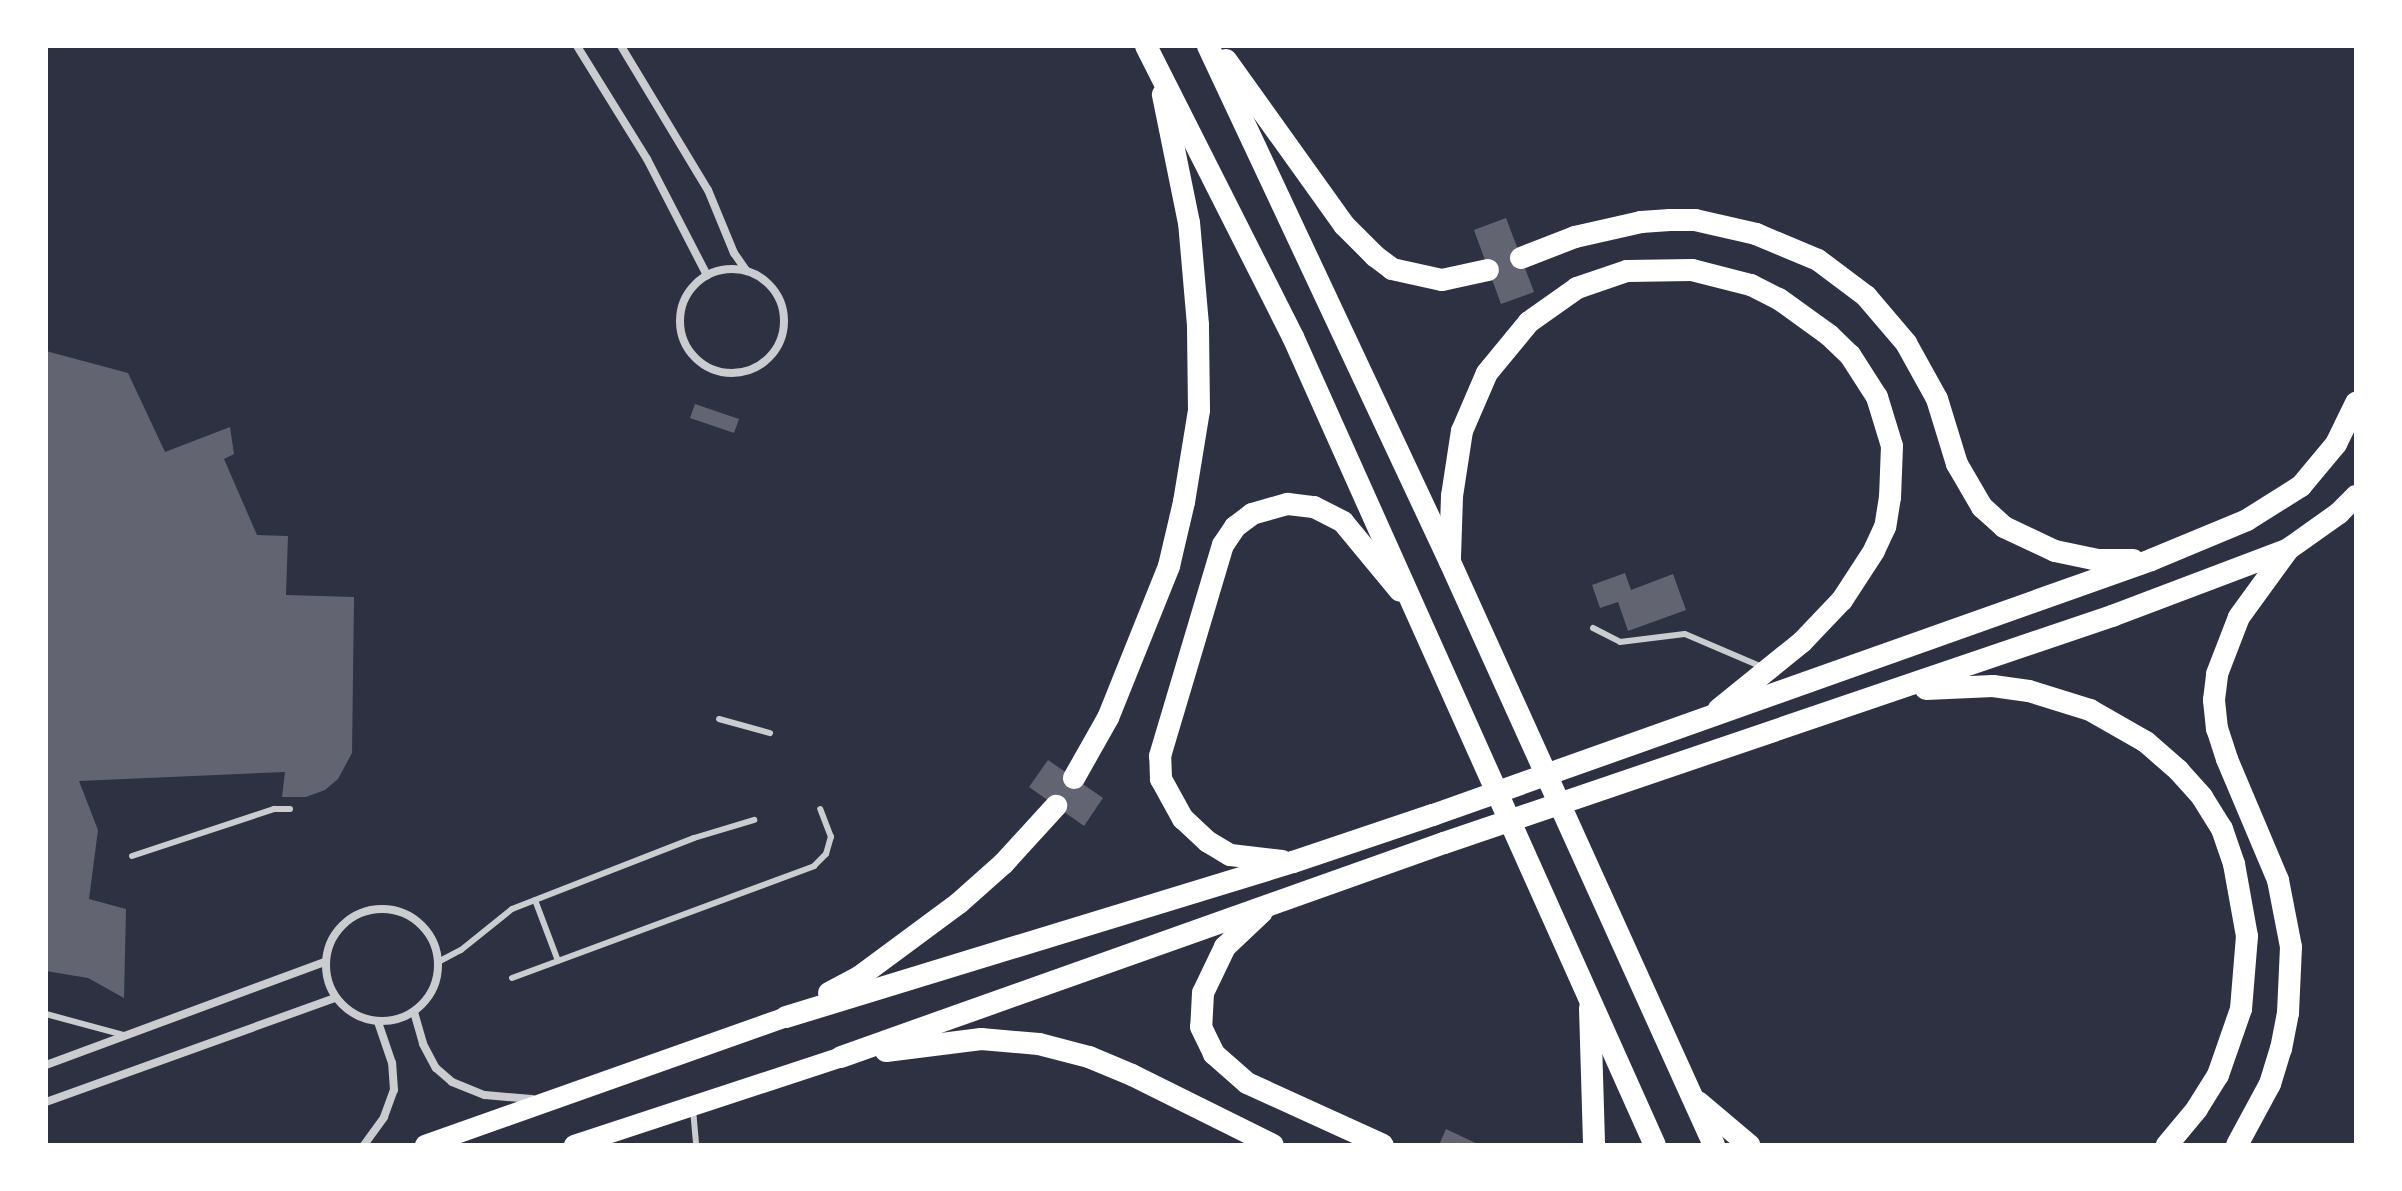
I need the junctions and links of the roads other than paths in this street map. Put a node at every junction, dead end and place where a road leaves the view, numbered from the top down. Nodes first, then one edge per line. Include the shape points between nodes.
1 (577, 46) edge
2 (621, 46) edge
3 (1146, 46) edge
4 (1208, 46) edge
5 (1215, 46) edge
6 (1157, 67) junction
7 (1521, 258) dead end
8 (746, 270) junction
9 (1488, 270) dead end
10 (707, 275) junction
11 (2356, 403) edge
12 (2356, 496) edge
13 (2287, 550) junction
14 (2151, 560) junction
15 (1450, 562) junction
16 (1418, 613) junction
17 (1593, 628) dead end
18 (1769, 670) junction
19 (1885, 694) junction
20 (719, 719) dead end
21 (1702, 722) junction
22 (770, 733) dead end
23 (1074, 778) dead end
24 (1056, 806) dead end
25 (290, 809) dead end
26 (820, 809) dead end
27 (754, 820) dead end
28 (132, 856) dead end
29 (1293, 862) junction
30 (535, 900) junction
31 (1268, 906) junction
32 (558, 961) junction
33 (325, 962) junction
34 (438, 962) junction
35 (512, 978) dead end
36 (1589, 995) junction
37 (335, 998) junction
38 (414, 1012) junction
39 (46, 1014) edge
40 (786, 1017) junction
41 (378, 1022) junction
42 (128, 1036) junction
43 (841, 1057) junction
44 (46, 1065) edge
45 (1693, 1098) junction
46 (553, 1099) junction
47 (46, 1102) edge
48 (693, 1106) junction
49 (364, 1145) edge
50 (425, 1145) edge
51 (574, 1145) edge
52 (696, 1145) edge
53 (1273, 1145) edge
54 (1383, 1145) edge
55 (1594, 1145) edge
56 (1655, 1145) edge
57 (1714, 1145) edge
58 (1749, 1145) edge
59 (2167, 1145) edge
60 (2237, 1145) edge

1 - 10 street via 647,159
2 - 8 street via 708,190
3 - 6 highway
4 - 15 highway
5 - 9 highway via 1344,225 1375,256 1392,269 1442,280
6 - 16 highway via 1293,337
6 - 23 highway via 1189,223 1199,410 1169,566 1108,718
7 - 14 highway via 1603,230 1695,220 1741,230 1818,260 1866,296 1906,343 1937,399 1969,489 2004,527 2074,556
8 - 10 street
8 - 10 street via 774,289 785,321 774,353 746,372 729,374 705,366 687,349 680,333 684,300
11 - 14 highway via 2336,444 2301,486 2247,520
12 - 13 highway
13 - 19 highway
13 - 60 highway via 2239,617 2217,674 2214,700 2227,759 2278,880 2291,947 2281,1049 2270,1084
14 - 21 highway
15 - 18 highway via 1452,496 1462,431 1487,373 1529,322 1577,288 1627,271 1692,270 1751,285 1802,313 1850,355 1877,397 1892,446 1885,527 1874,551 1822,623
15 - 45 highway
16 - 29 highway via 1343,522 1314,507 1288,504 1252,514 1223,545 1160,756 1161,779 1183,819 1208,842 1230,855
16 - 36 highway
17 - 18 lane via 1620,642 1685,634
18 - 21 highway
19 - 31 highway
19 - 59 highway via 1993,686 2061,699 2146,742 2202,797 2222,829 2234,864 2247,936 2245,979 2241,1009 2218,1075
20 - 22 lane
21 - 29 highway
24 - 40 highway via 1003,864 925,930 859,977
25 - 28 lane via 274,809
26 - 32 lane via 831,837 826,854 814,866
27 - 30 lane
29 - 40 highway
30 - 32 lane
30 - 34 lane via 512,909
31 - 43 highway
31 - 54 highway via 1225,947 1203,993 1201,1027 1214,1054 1247,1083
32 - 35 lane
33 - 34 street via 345,923 371,910 390,909 423,927
33 - 37 street
33 - 42 street
34 - 38 street via 428,998
36 - 55 highway
36 - 56 highway
37 - 41 street via 354,1014
37 - 47 street
38 - 41 street
38 - 46 street via 436,1068 452,1082 485,1095
39 - 42 lane
40 - 46 highway
41 - 49 street via 392,1063 394,1090 384,1117
42 - 44 street
43 - 48 highway
43 - 53 highway via 981,1039 1039,1044 1132,1075
45 - 57 highway
45 - 58 highway
46 - 50 highway
48 - 51 highway
48 - 52 lane

